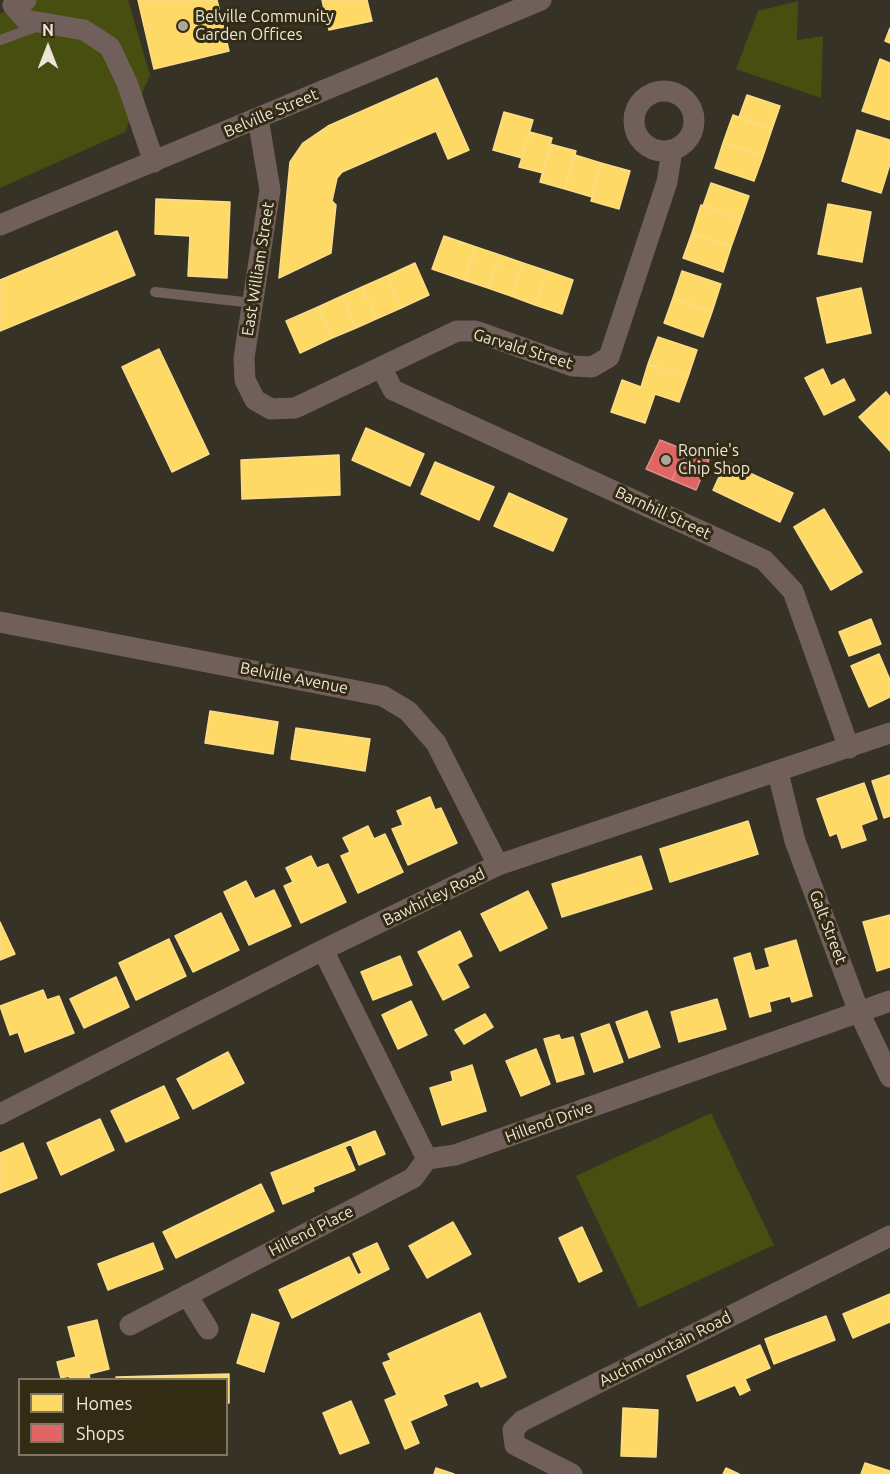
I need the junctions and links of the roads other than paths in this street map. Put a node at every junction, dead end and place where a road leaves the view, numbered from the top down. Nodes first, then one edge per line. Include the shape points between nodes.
1 (27, 0) edge
2 (541, 0) edge
3 (44, 24) junction
4 (0, 40) edge
5 (258, 118) junction
6 (672, 150) dead end
7 (154, 162) junction
8 (0, 225) edge
9 (155, 292) dead end
10 (253, 303) junction
11 (382, 369) junction
12 (271, 409) joint
13 (0, 622) edge
14 (890, 733) edge
15 (849, 748) junction
16 (778, 773) junction
17 (498, 866) junction
18 (323, 950) junction
19 (890, 1001) edge
20 (859, 1012) junction
21 (890, 1077) edge
22 (1, 1112) edge
23 (427, 1159) junction
24 (890, 1236) edge
25 (188, 1295) junction
26 (130, 1325) dead end
27 (208, 1329) dead end
28 (572, 1474) edge

1 - 3 street via 13,5 26,20
2 - 5 street, Belville Street
3 - 4 lane
3 - 7 street via 84,30 110,47 127,83
5 - 7 street, Belville Street
5 - 10 street, East William Street via 270,190
6 - 11 street, Garvald Street via 667,182 609,357 592,367 573,366 475,331 457,331
7 - 8 street, Belville Street
9 - 10 lane
10 - 12 street, East William Street via 244,380 255,400
11 - 12 street, Garvald Street via 295,408
11 - 15 street, Barnhill Street via 393,390 764,560 793,591
13 - 17 street, Belville Avenue via 383,696 408,711 436,743
14 - 15 street, Bawhirley Road
15 - 16 street, Bawhirley Road
16 - 17 street, Bawhirley Road
16 - 20 street, Galt Street via 795,841
17 - 18 street, Bawhirley Road
18 - 22 street, Bawhirley Road
18 - 23 street
19 - 20 street, Hillend Drive
20 - 21 street, Galt Street
20 - 23 street, Hillend Drive via 455,1155
23 - 25 street, Hillend Place via 413,1178
24 - 28 street, Auchmountain Road via 522,1421 513,1430 515,1445
25 - 26 street, Hillend Place
25 - 27 street

